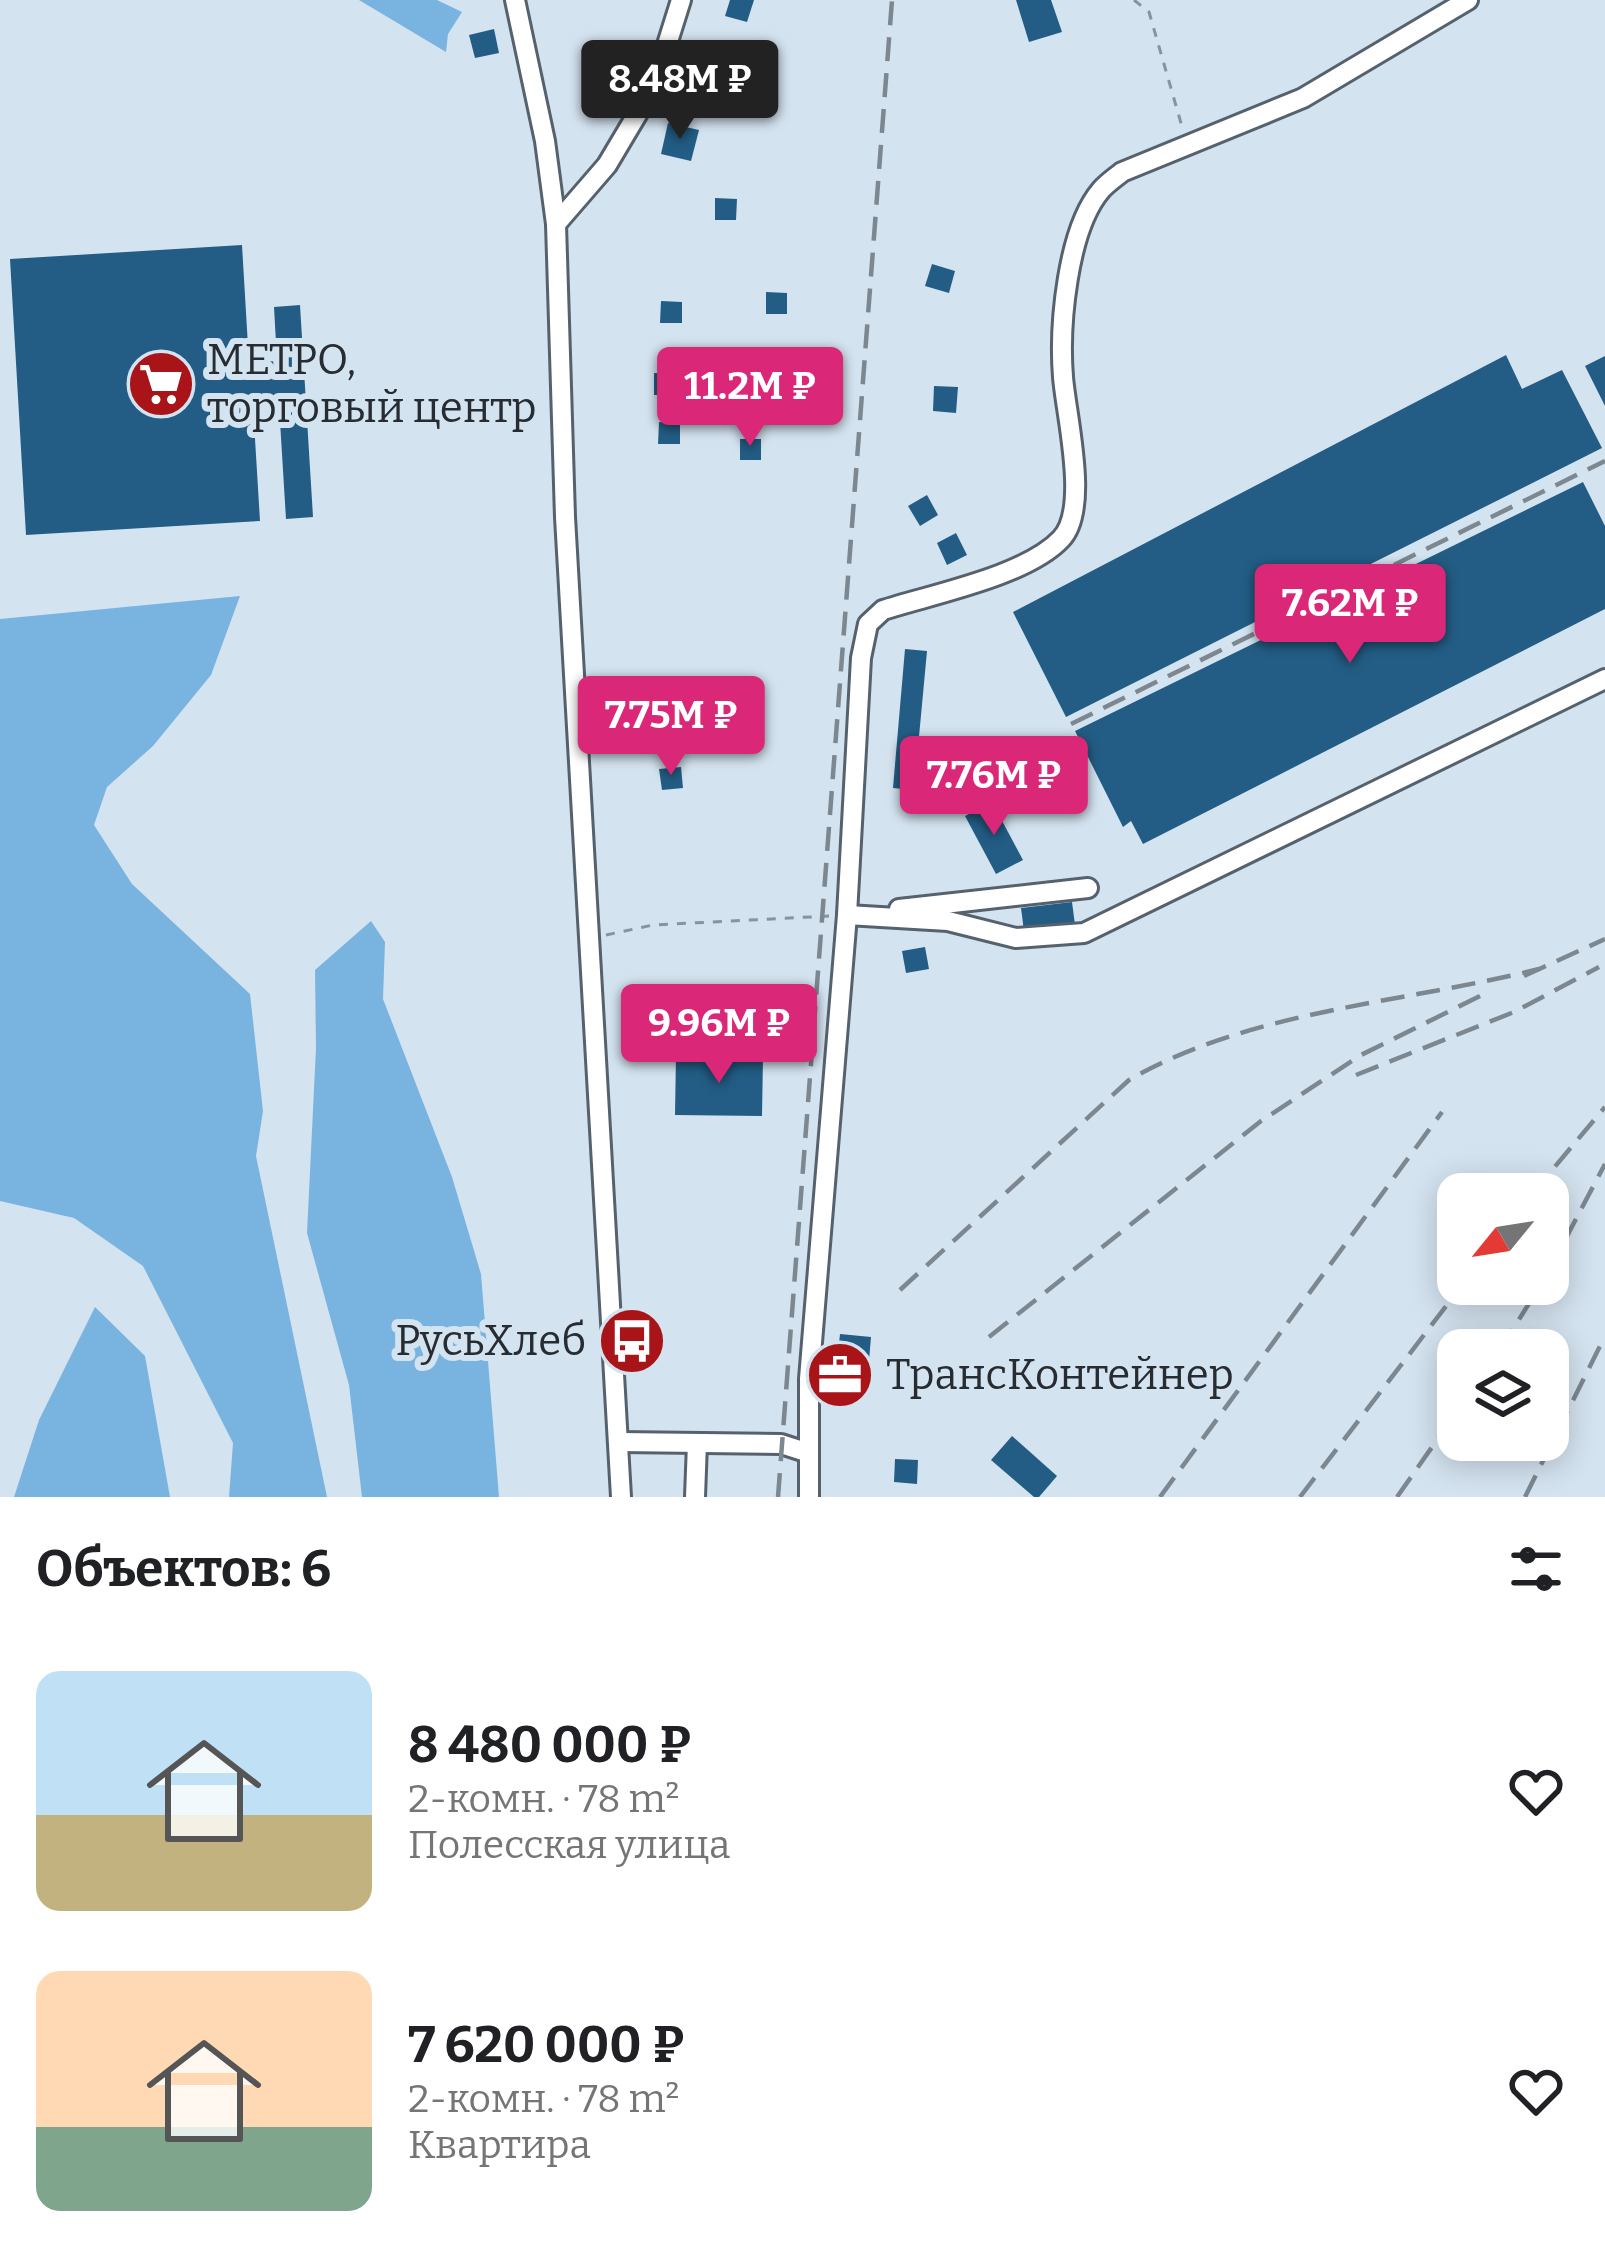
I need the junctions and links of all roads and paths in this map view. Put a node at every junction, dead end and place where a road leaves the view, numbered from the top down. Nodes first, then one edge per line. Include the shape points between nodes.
1 (515, 0) edge
2 (681, 0) edge
3 (1134, 0) edge
4 (1468, 0) edge
5 (1185, 143) junction
6 (556, 224) junction
7 (1605, 679) edge
8 (1088, 888) dead end
9 (847, 915) junction
10 (592, 937) junction
11 (619, 1442) junction
12 (697, 1444) junction
13 (809, 1453) junction
14 (621, 1497) edge
15 (694, 1497) edge
16 (808, 1497) edge

1 - 6 street
2 - 6 street via 654,86 607,164
3 - 5 path via 1149,12
4 - 5 street via 1303,98
5 - 9 street via 1100,190 1078,239 1065,293 1063,371 1071,527 1009,571 883,610 868,623
6 - 10 street
7 - 9 street via 1084,933 1016,938 948,921
8 - 9 street
9 - 10 path
9 - 13 street via 808,1379
10 - 11 street
11 - 12 street
11 - 14 street
12 - 13 street via 782,1444
12 - 15 street
13 - 16 street

